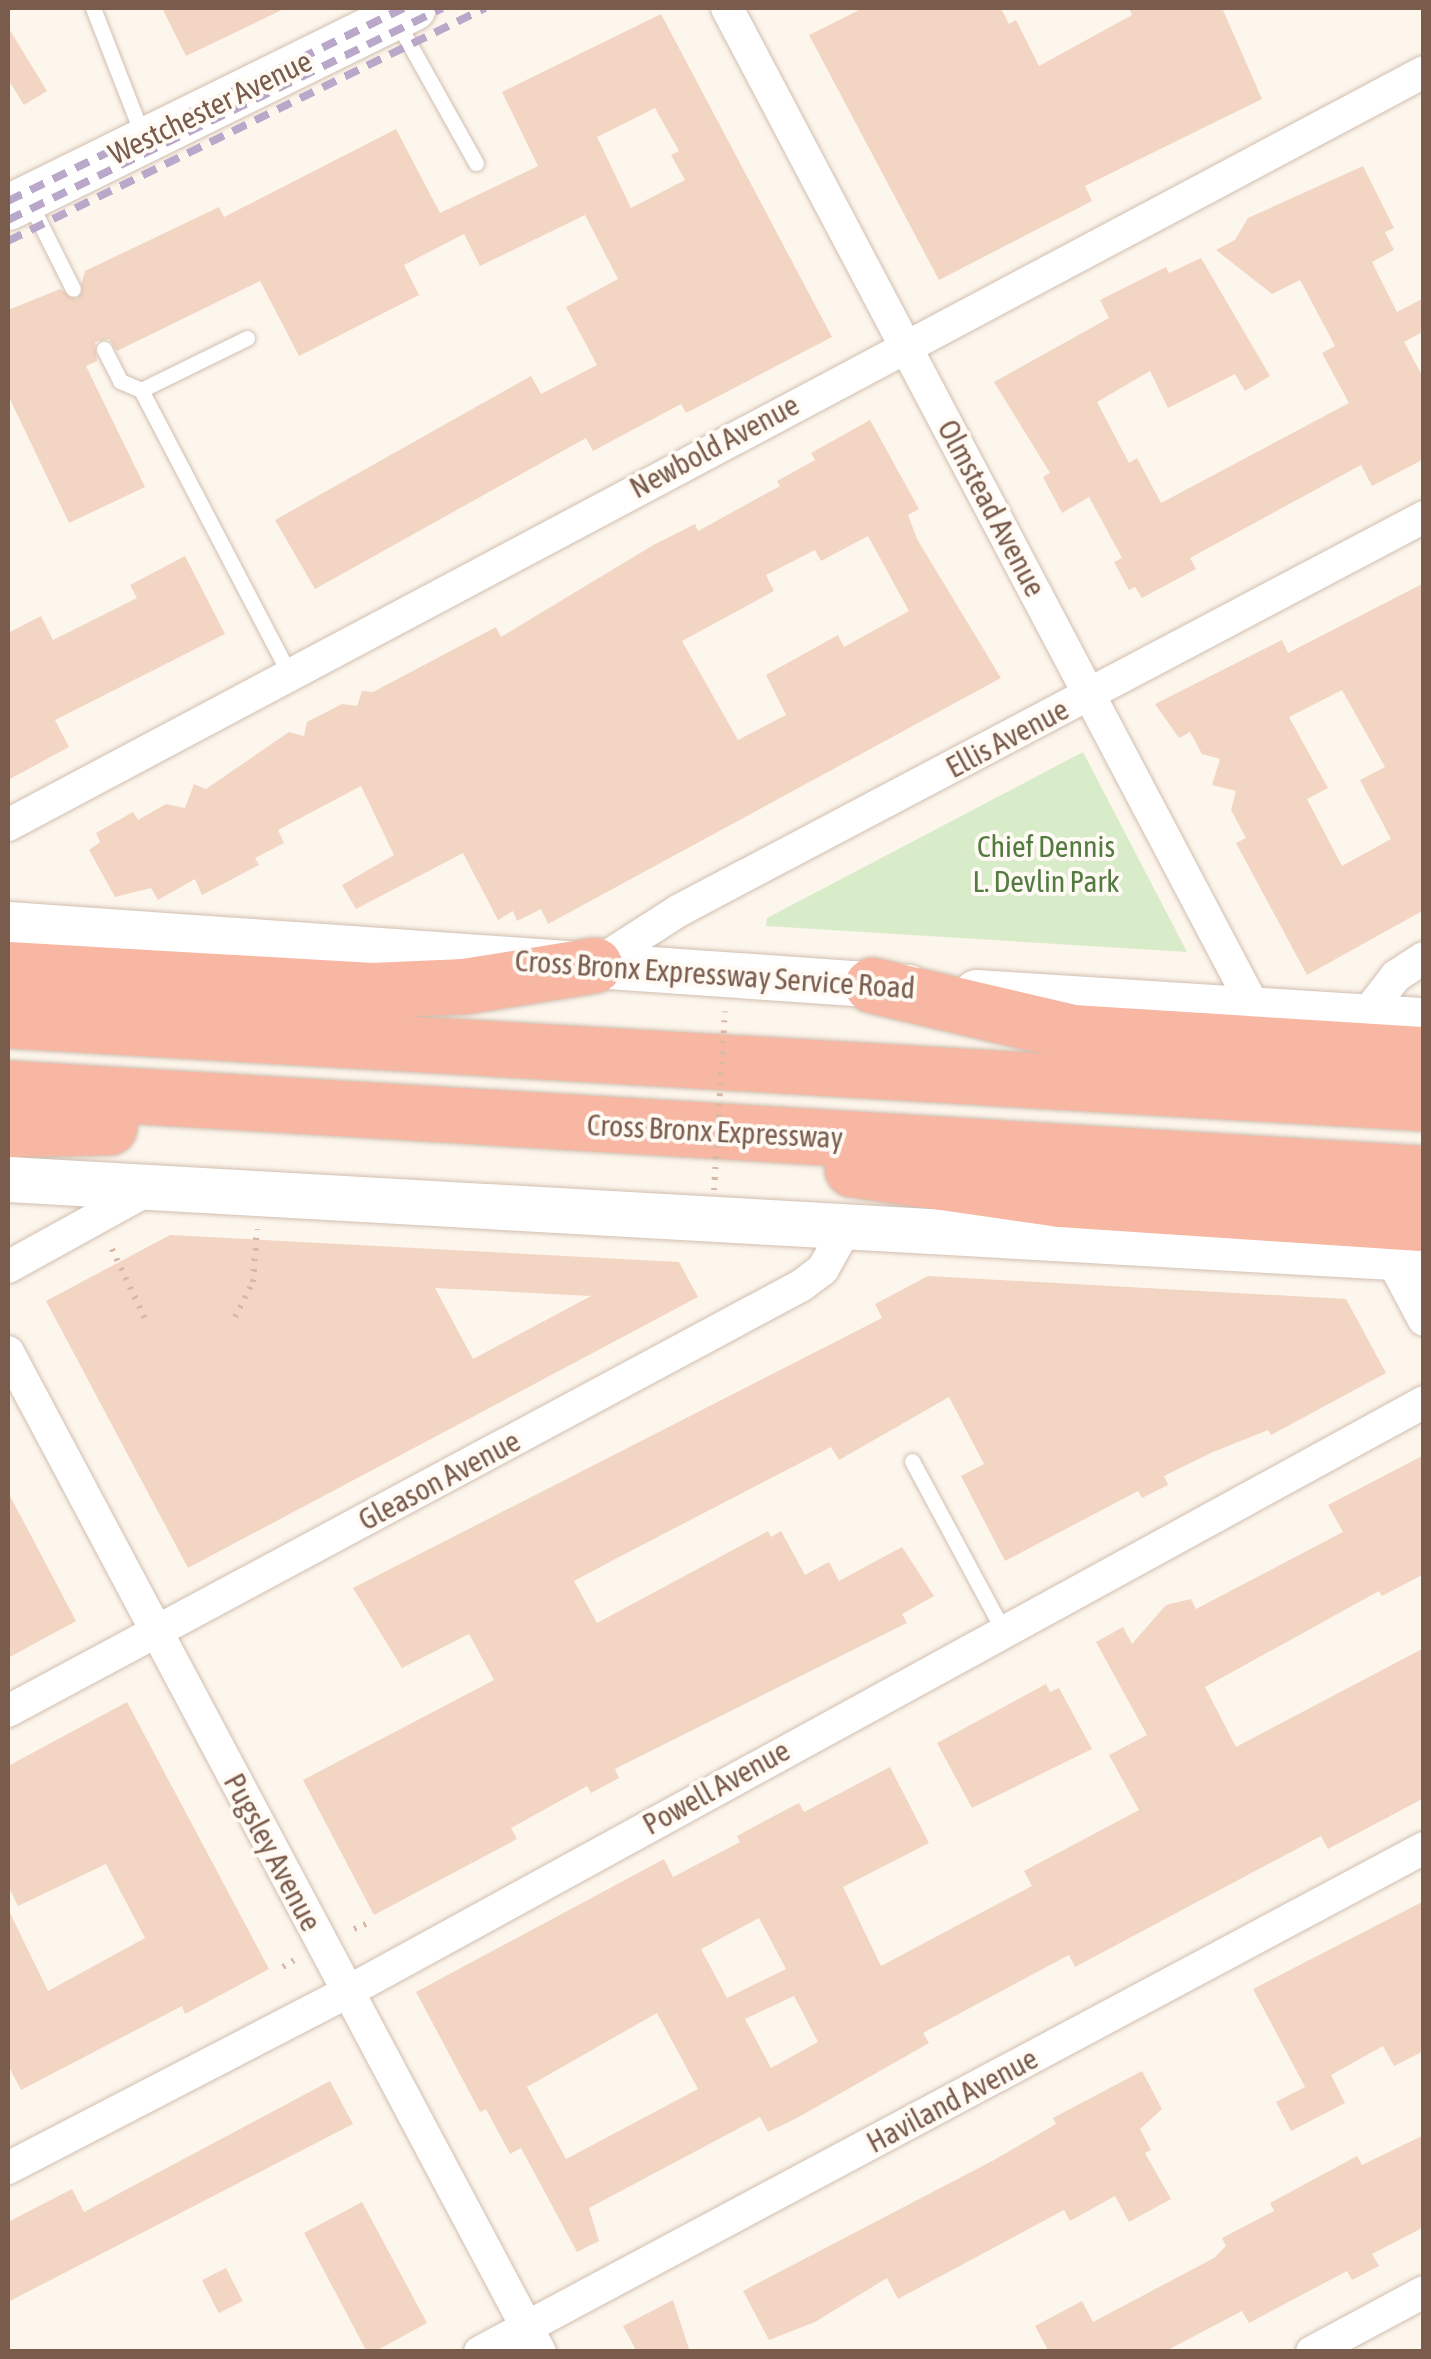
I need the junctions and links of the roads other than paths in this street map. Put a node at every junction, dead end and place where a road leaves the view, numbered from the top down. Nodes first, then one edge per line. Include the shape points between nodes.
1 (93, 8) edge
2 (728, 8) edge
3 (403, 12) edge
4 (1424, 72) edge
5 (144, 140) junction
6 (476, 164) dead end
7 (17, 202) edge
8 (73, 289) dead end
9 (247, 338) dead end
10 (905, 346) junction
11 (104, 350) dead end
12 (141, 390) junction
13 (1424, 517) edge
14 (288, 672) junction
15 (1092, 693) junction
16 (8, 824) edge
17 (8, 924) edge
18 (1424, 958) edge
19 (594, 965) junction
20 (8, 969) edge
21 (872, 985) junction
22 (1256, 1009) junction
23 (1366, 1016) junction
24 (8, 1020) edge
25 (1424, 1020) edge
26 (1424, 1054) edge
27 (8, 1088) edge
28 (1424, 1104) edge
29 (405, 1112) junction
30 (638, 1126) junction
31 (8, 1129) edge
32 (1424, 1173) edge
33 (8, 1179) edge
34 (153, 1187) junction
35 (848, 1224) junction
36 (1413, 1247) edge
37 (8, 1267) edge
38 (1424, 1320) edge
39 (8, 1352) edge
40 (1424, 1402) edge
41 (912, 1461) dead end
42 (1002, 1628) junction
43 (157, 1632) junction
44 (8, 1711) edge
45 (1424, 1848) edge
46 (347, 1992) junction
47 (8, 2168) edge
48 (1424, 2292) edge
49 (533, 2339) edge
50 (480, 2352) edge
51 (1312, 2352) edge

1 - 5 lane
2 - 10 street, Olmstead Avenue
3 - 5 main road, Westchester Avenue
3 - 6 lane
4 - 10 street, Newbold Avenue
5 - 7 main road, Westchester Avenue
7 - 8 lane
9 - 12 lane
10 - 14 street, Newbold Avenue
10 - 15 street, Olmstead Avenue
11 - 12 lane via 120,381
12 - 14 lane
13 - 15 street, Ellis Avenue
14 - 16 street, Newbold Avenue
15 - 19 street, Ellis Avenue via 678,911
15 - 22 street, Olmstead Avenue
17 - 19 main road, Cross Bronx Expressway Service Road
18 - 23 street via 1396,976
19 - 20 highway via 464,986 371,990
19 - 21 main road, Cross Bronx Expressway Service Road
21 - 22 main road, Cross Bronx Expressway Service Road
21 - 26 highway via 1072,1032
22 - 23 main road, Cross Bronx Expressway Service Road
23 - 25 main road, Cross Bronx Expressway Service Road
24 - 28 highway
27 - 29 highway, Cross Bronx Expressway
29 - 30 highway, Cross Bronx Expressway
29 - 31 highway
30 - 32 highway, Cross Bronx Expressway
30 - 36 highway via 991,1191
33 - 34 main road
34 - 35 main road
34 - 37 street
35 - 36 main road
35 - 43 street, Gleason Avenue via 823,1269 802,1284
36 - 38 street
39 - 43 street, Pugsley Avenue
40 - 42 street, Powell Avenue
41 - 42 lane
42 - 46 street, Powell Avenue
43 - 44 street, Gleason Avenue
43 - 46 street, Pugsley Avenue
45 - 49 street, Haviland Avenue
46 - 47 street, Powell Avenue
46 - 49 street, Pugsley Avenue
48 - 51 street
49 - 50 street, Haviland Avenue

